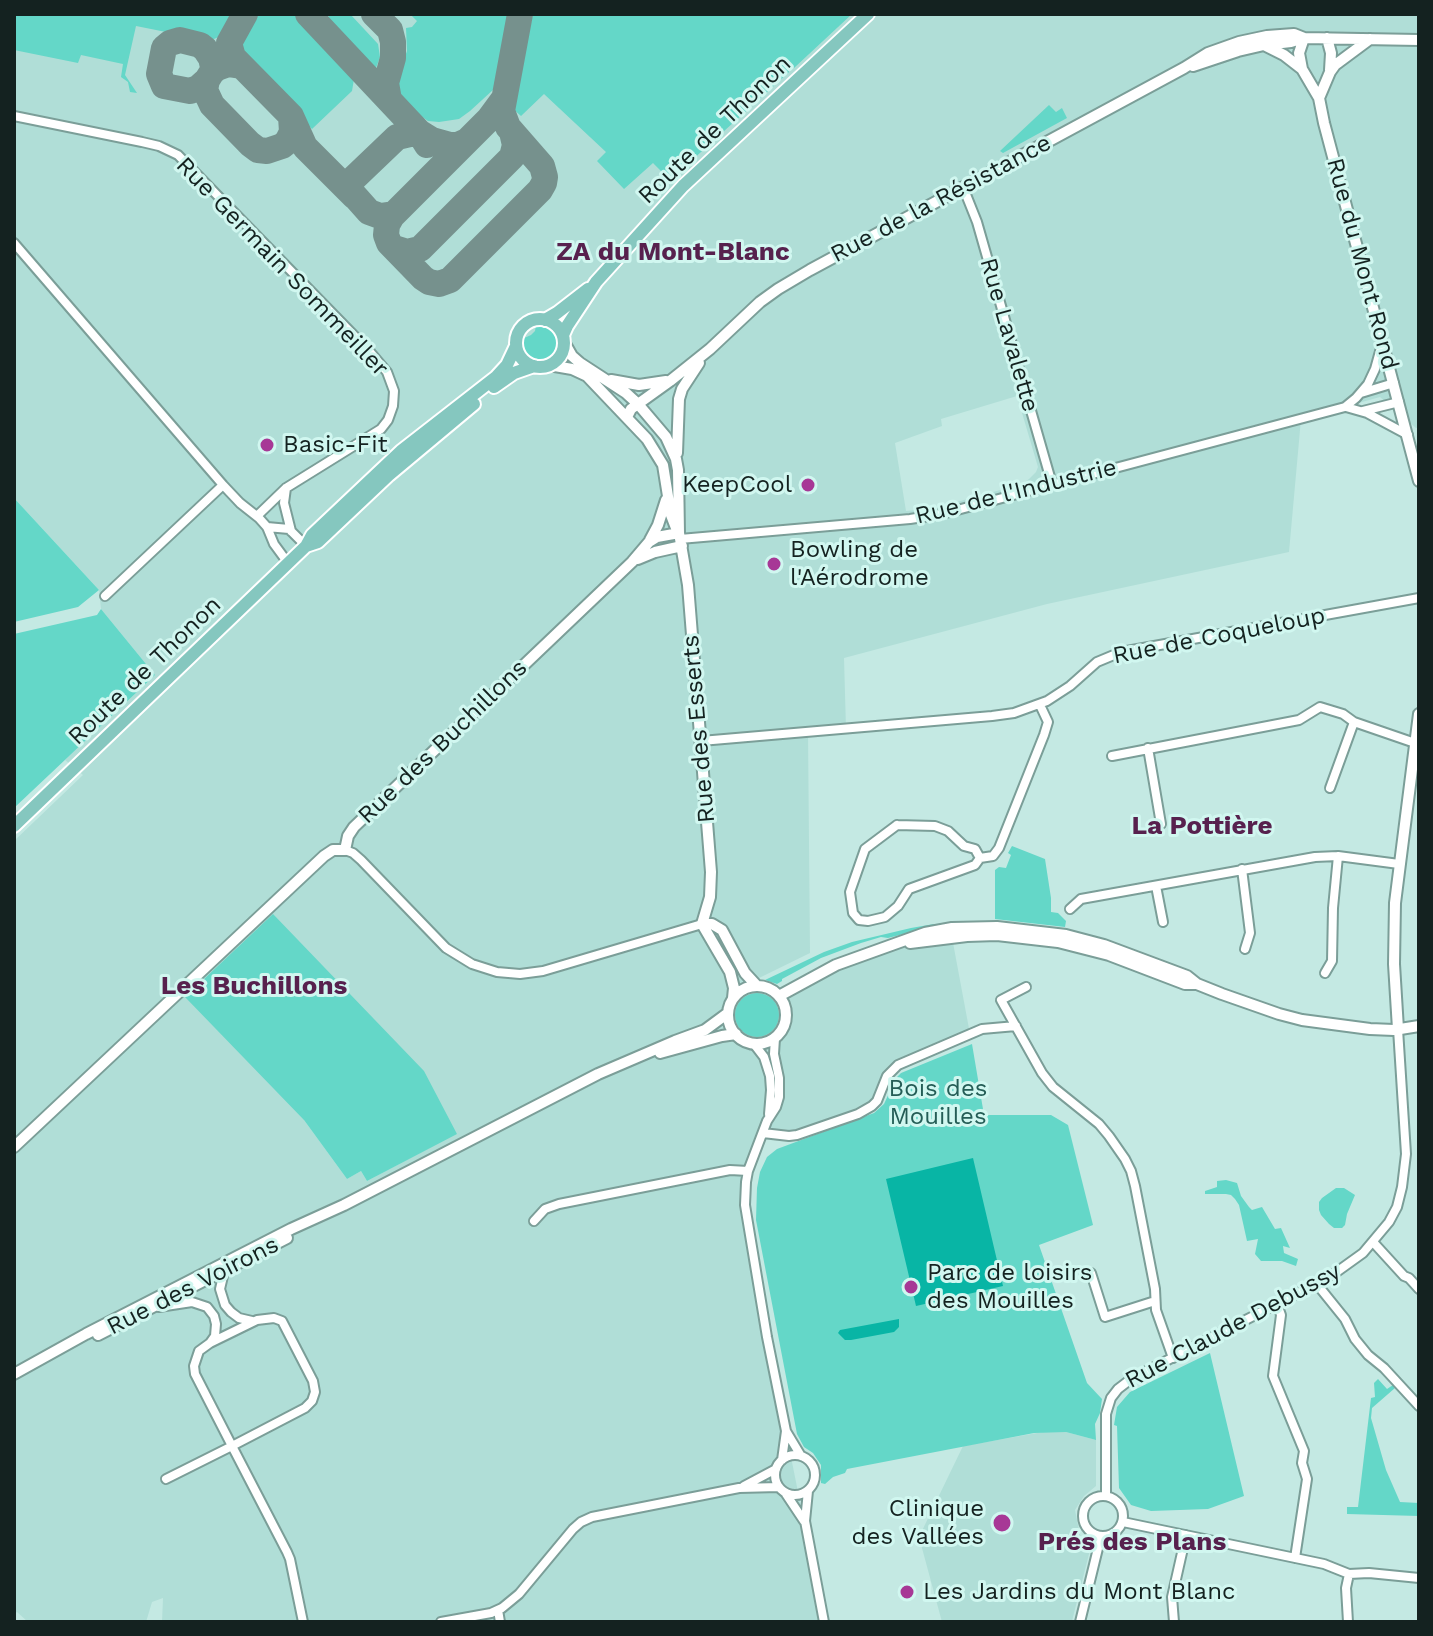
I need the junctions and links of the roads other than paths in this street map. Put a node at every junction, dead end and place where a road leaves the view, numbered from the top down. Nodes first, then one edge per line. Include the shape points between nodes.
1 (868, 14) edge
2 (1304, 38) junction
3 (1327, 38) junction
4 (1370, 39) junction
5 (1419, 40) edge
6 (1264, 45) junction
7 (1184, 68) junction
8 (1302, 69) junction
9 (1330, 72) junction
10 (1319, 98) junction
11 (14, 116) edge
12 (963, 187) junction
13 (14, 243) edge
14 (596, 282) junction
15 (545, 320) junction
16 (563, 339) junction
17 (1382, 343) junction
18 (516, 346) junction
19 (710, 349) junction
20 (549, 365) junction
21 (534, 366) junction
22 (601, 377) junction
23 (675, 377) junction
24 (1394, 383) junction
25 (1361, 393) junction
26 (1399, 402) junction
27 (638, 404) junction
28 (1345, 407) junction
29 (1362, 411) junction
30 (677, 416) junction
31 (627, 417) junction
32 (661, 429) junction
33 (1407, 432) junction
34 (642, 434) junction
35 (678, 470) junction
36 (1419, 481) edge
37 (1052, 484) junction
38 (223, 485) junction
39 (286, 488) junction
40 (667, 492) junction
41 (257, 516) junction
42 (267, 527) junction
43 (291, 531) junction
44 (680, 539) junction
45 (649, 542) junction
46 (306, 546) junction
47 (632, 562) junction
48 (288, 563) junction
49 (105, 596) dead end
50 (1419, 598) edge
51 (1040, 705) junction
52 (1419, 714) edge
53 (1354, 722) junction
54 (701, 741) junction
55 (1415, 743) junction
56 (1148, 748) junction
57 (1112, 756) dead end
58 (1330, 788) dead end
59 (1161, 824) dead end
60 (14, 826) edge
61 (345, 850) junction
62 (1338, 856) junction
63 (980, 858) junction
64 (1399, 864) junction
65 (1242, 869) junction
66 (1156, 886) junction
67 (1070, 909) dead end
68 (1163, 922) dead end
69 (702, 924) junction
70 (1245, 949) dead end
71 (1325, 973) dead end
72 (757, 986) junction
73 (1026, 987) dead end
74 (779, 996) junction
75 (733, 998) junction
76 (728, 1013) junction
77 (1016, 1026) junction
78 (1419, 1026) edge
79 (1398, 1029) junction
80 (736, 1034) junction
81 (775, 1038) junction
82 (754, 1044) junction
83 (638, 1058) junction
84 (767, 1121) junction
85 (763, 1133) junction
86 (14, 1147) edge
87 (748, 1171) junction
88 (344, 1205) junction
89 (534, 1221) dead end
90 (1373, 1242) junction
91 (224, 1272) junction
92 (1091, 1273) dead end
93 (1316, 1283) junction
94 (1419, 1289) edge
95 (1155, 1301) junction
96 (1277, 1304) junction
97 (155, 1308) junction
98 (253, 1322) junction
99 (210, 1343) junction
100 (1173, 1358) junction
101 (39, 1361) junction
102 (14, 1374) edge
103 (1419, 1406) edge
104 (786, 1431) junction
105 (232, 1446) junction
106 (801, 1456) junction
107 (782, 1460) junction
108 (776, 1469) junction
109 (166, 1479) dead end
110 (739, 1488) junction
111 (782, 1490) junction
112 (808, 1491) junction
113 (1106, 1496) junction
114 (805, 1521) junction
115 (1123, 1522) junction
116 (1186, 1535) junction
117 (1101, 1536) junction
118 (1295, 1558) junction
119 (1349, 1574) junction
120 (1419, 1578) edge
121 (498, 1610) junction
122 (303, 1622) edge
123 (441, 1622) edge
124 (500, 1622) edge
125 (824, 1622) edge
126 (1080, 1622) edge
127 (1174, 1622) edge
128 (1348, 1622) edge

1 - 14 main road, Route de Thonon via 683,186
2 - 3 street, Rue de la Résistance
2 - 6 street, Rue de la Résistance
2 - 7 street, Rue de la Résistance via 1294,34 1249,39
2 - 8 street via 1299,53
3 - 4 street, Rue de la Résistance
3 - 9 street
4 - 5 street, Rue de la Résistance
4 - 9 street
6 - 7 street, Rue de la Résistance
6 - 8 street, Rue du Mont Rond
7 - 12 street, Rue de la Résistance
8 - 10 street, Rue du Mont Rond
9 - 10 street
10 - 17 street, Rue du Mont Rond
11 - 39 street, Rue Germain Sommeiller via 151,144 178,155 384,366 394,396 386,424
12 - 19 street, Rue de la Résistance via 778,289
12 - 37 street, Rue Lavalette
13 - 38 street
14 - 15 main road, Route de Thonon
14 - 16 main road, Route de Thonon
15 - 16 main road via 555,324
15 - 18 main road via 524,325
16 - 20 main road via 560,356
16 - 22 street, Rue des Esserts via 575,359
17 - 24 street, Rue du Mont Rond
17 - 25 street, Rue de l'Industrie
18 - 21 main road via 522,359
18 - 46 main road, Route de Thonon via 496,377 401,451
19 - 23 street, Rue de la Résistance
19 - 30 street, Rue de la Résistance via 682,389
20 - 21 main road
20 - 31 street, Rue des Esserts via 584,375
21 - 46 main road, Route de Thonon via 502,380 318,542
22 - 23 street via 639,385
22 - 27 street, Rue des Esserts
23 - 27 street, Rue de la Résistance
24 - 25 street, Rue de l'Industrie
24 - 26 street, Rue du Mont Rond
25 - 28 street, Rue de l'Industrie
26 - 29 street, Rue de l'Industrie
26 - 33 street, Rue du Mont Rond
27 - 31 street, Rue de la Résistance
27 - 32 street, Rue des Esserts
28 - 29 street, Rue de l'Industrie
28 - 37 street, Rue de l'Industrie
29 - 33 street, Rue de l'Industrie
30 - 32 street
30 - 35 street, Rue de la Résistance
31 - 34 street, Rue des Esserts
32 - 34 street
32 - 35 street, Rue des Esserts
33 - 36 street, Rue du Mont Rond
34 - 40 street, Rue des Esserts via 660,459
35 - 44 street, Rue des Esserts
37 - 44 street, Rue de l'Industrie via 910,519
38 - 41 street
38 - 49 street
39 - 41 street, Rue Germain Sommeiller
39 - 43 street
40 - 44 street, Rue des Esserts
40 - 45 street
41 - 42 street
42 - 43 street
42 - 48 street
43 - 46 street
44 - 45 street via 657,537
44 - 47 street, Rue des Buchillons
44 - 54 street, Rue des Esserts
45 - 47 street, Rue des Buchillons
46 - 48 main road, Route de Thonon
47 - 61 street, Rue des Buchillons via 352,830
48 - 60 main road, Route de Thonon
50 - 51 street, Rue de Coqueloup via 1121,652 1097,662
51 - 54 street, Rue de Coqueloup via 992,716
51 - 63 street via 1047,726 999,848 993,856
52 - 55 street
53 - 55 street
53 - 56 street via 1320,707 1299,720
53 - 58 street
54 - 69 street, Rue des Esserts via 712,884
55 - 64 street
56 - 57 street
56 - 59 street
61 - 69 street via 446,948 497,972 543,971
61 - 86 street, Rue des Buchillons via 324,856
62 - 64 street
62 - 65 street
62 - 71 street via 1332,961
63 - 63 street via 975,865 909,889 885,917 868,921 854,915 850,892 865,849 897,825 948,831
64 - 79 street via 1394,941
65 - 66 street
65 - 70 street via 1250,933
66 - 67 street via 1081,899
66 - 68 street
69 - 72 street via 722,930
69 - 75 street via 731,976
72 - 74 street
72 - 75 street
73 - 77 street via 1001,1000
74 - 79 street via 836,965 925,933 997,927 1078,938 1123,951 1197,984 1302,1020
74 - 81 street via 786,1021
75 - 76 street
76 - 80 street
76 - 83 street, Rue des Voirons via 705,1030
77 - 85 street via 989,1027 896,1067 877,1101 858,1114 789,1136
77 - 95 street via 1049,1083 1099,1124 1125,1159 1135,1186
78 - 79 street
79 - 90 street, Rue Claude Debussy via 1405,1167 1395,1212
80 - 82 street
80 - 83 street, Rue des Voirons
81 - 82 street
81 - 84 street via 779,1097
82 - 84 street via 770,1076
83 - 88 street, Rue des Voirons
84 - 85 street
85 - 87 street
87 - 89 street via 730,1170 559,1204
87 - 104 street via 748,1228
88 - 91 street, Rue des Voirons
88 - 101 street, Rue des Voirons
90 - 93 street, Rue Claude Debussy
90 - 94 street
91 - 97 street, Rue des Voirons
91 - 98 street via 220,1289 225,1305
92 - 95 street via 1105,1317
93 - 96 street, Rue Claude Debussy
93 - 103 street via 1368,1355
95 - 100 street
96 - 100 street, Rue Claude Debussy
96 - 118 street via 1281,1315 1273,1376 1304,1451 1307,1479
97 - 99 street via 204,1304 216,1320
97 - 101 street, Rue des Voirons
98 - 99 street
98 - 105 street via 274,1318 284,1324 315,1392 305,1408
99 - 105 street via 197,1354 194,1370
100 - 113 street, Rue Claude Debussy via 1131,1379 1109,1401
101 - 102 street, Rue des Voirons
104 - 106 street
104 - 107 street
105 - 109 street
105 - 122 street via 290,1559
106 - 107 street
106 - 112 street via 815,1472
107 - 108 street
108 - 110 street
108 - 111 street
110 - 111 street
110 - 121 street via 581,1522 519,1594
111 - 112 street via 796,1496
111 - 114 street
112 - 114 street
113 - 115 street via 1120,1505
113 - 117 street via 1089,1501 1083,1514 1088,1529
114 - 125 street
115 - 116 street
115 - 117 street via 1114,1533
116 - 118 street
116 - 127 street via 1172,1597
117 - 126 street
118 - 119 street
119 - 120 street
119 - 128 street
121 - 123 street
121 - 124 street

